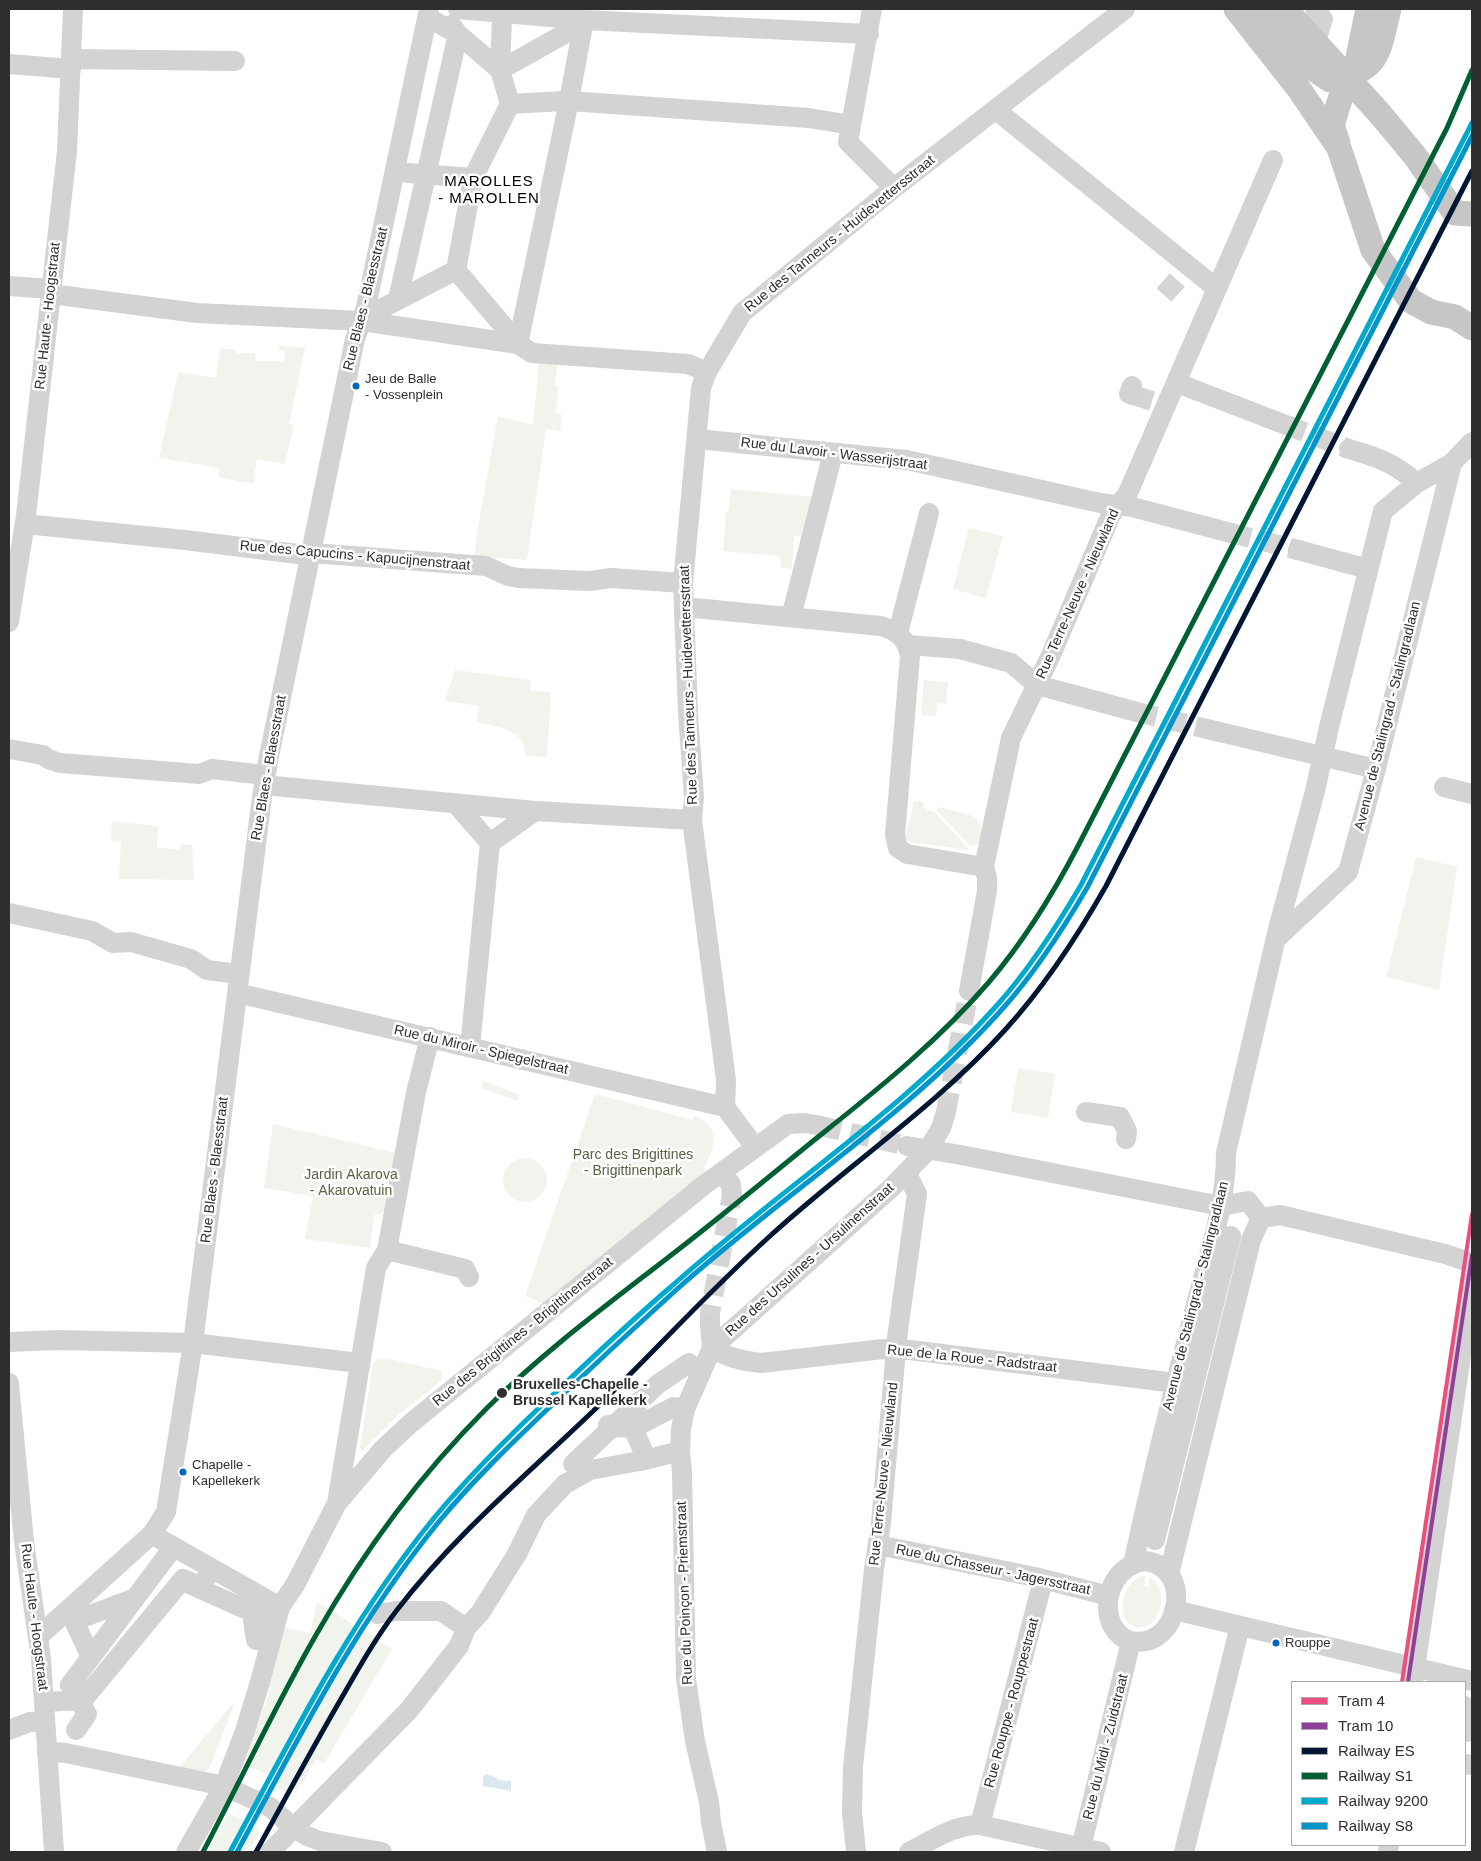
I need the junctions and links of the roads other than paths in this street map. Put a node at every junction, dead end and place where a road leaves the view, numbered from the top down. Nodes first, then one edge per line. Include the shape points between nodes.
1 (73, 9) edge
2 (872, 9) edge
3 (1125, 9) edge
4 (1236, 9) edge
5 (1257, 9) edge
6 (1285, 9) edge
7 (1315, 9) edge
8 (1368, 9) edge
9 (1389, 9) edge
10 (441, 13) edge
11 (503, 13) edge
12 (703, 17) edge
13 (580, 24) junction
14 (458, 34) junction
15 (868, 34) junction
16 (1315, 44) junction
17 (235, 61) dead end
18 (9, 64) edge
19 (71, 64) junction
20 (500, 70) junction
21 (1347, 77) junction
22 (567, 101) junction
23 (510, 104) junction
24 (996, 110) junction
25 (851, 125) junction
26 (1339, 148) junction
27 (1273, 160) dead end
28 (417, 174) junction
29 (473, 178) junction
30 (894, 188) junction
31 (1472, 214) edge
32 (456, 270) junction
33 (9, 286) edge
34 (1216, 288) junction
35 (51, 292) junction
36 (398, 299) junction
37 (373, 314) junction
38 (1472, 328) edge
39 (515, 340) junction
40 (707, 372) junction
41 (1177, 382) junction
42 (1286, 424) tunnel mouth
43 (697, 439) junction
44 (1472, 442) edge
45 (1349, 449) tunnel mouth
46 (833, 453) junction
47 (1452, 463) junction
48 (1417, 483) junction
49 (1117, 506) junction
50 (929, 513) dead end
51 (1231, 533) tunnel mouth
52 (19, 534) edge
53 (1298, 550) tunnel mouth
54 (310, 554) junction
55 (1368, 569) junction
56 (683, 583) junction
57 (684, 607) junction
58 (791, 617) junction
59 (9, 622) edge
60 (904, 639) junction
61 (1037, 685) junction
62 (1137, 712) tunnel mouth
63 (1207, 729) tunnel mouth
64 (9, 749) edge
65 (1322, 755) junction
66 (1376, 769) junction
67 (264, 780) junction
68 (1444, 787) dead end
69 (1472, 794) edge
70 (455, 803) junction
71 (535, 810) junction
72 (692, 820) junction
73 (490, 843) junction
74 (984, 867) junction
75 (9, 913) edge
76 (1276, 939) junction
77 (238, 984) junction
78 (970, 991) tunnel mouth
79 (430, 1038) junction
80 (470, 1047) junction
81 (725, 1107) junction
82 (946, 1112) tunnel mouth
83 (1086, 1112) dead end
84 (822, 1126) tunnel mouth
85 (1126, 1140) dead end
86 (907, 1146) tunnel mouth
87 (755, 1147) junction
88 (928, 1150) junction
89 (906, 1172) junction
90 (721, 1173) junction
91 (732, 1195) tunnel mouth
92 (1221, 1206) junction
93 (1261, 1218) junction
94 (1231, 1236) dead end
95 (387, 1250) junction
96 (1472, 1263) edge
97 (469, 1277) dead end
98 (1472, 1281) edge
99 (710, 1325) tunnel mouth
100 (9, 1342) edge
101 (193, 1344) junction
102 (712, 1348) junction
103 (896, 1350) junction
104 (359, 1363) junction
105 (689, 1363) dead end
106 (9, 1383) edge
107 (1176, 1383) junction
108 (680, 1408) dead end
109 (618, 1426) junction
110 (680, 1451) junction
111 (644, 1452) dead end
112 (573, 1464) dead end
113 (14, 1488) edge
114 (337, 1503) junction
115 (152, 1534) junction
116 (1155, 1540) dead end
117 (878, 1545) junction
118 (1133, 1564) junction
119 (1169, 1574) junction
120 (197, 1580) junction
121 (1043, 1580) junction
122 (1109, 1596) junction
123 (136, 1598) junction
124 (262, 1610) junction
125 (1174, 1610) junction
126 (378, 1614) dead end
127 (1240, 1626) junction
128 (466, 1628) junction
129 (39, 1636) junction
130 (256, 1640) dead end
131 (1131, 1641) junction
132 (91, 1657) junction
133 (1414, 1675) edge
134 (1472, 1681) edge
135 (79, 1700) junction
136 (45, 1711) junction
137 (9, 1730) edge
138 (76, 1730) dead end
139 (47, 1754) junction
140 (224, 1786) junction
141 (980, 1826) junction
142 (294, 1828) junction
143 (1081, 1850) edge
144 (54, 1852) edge
145 (186, 1852) edge
146 (270, 1852) edge
147 (382, 1852) edge
148 (717, 1852) edge
149 (856, 1852) edge
150 (909, 1852) edge
151 (1101, 1852) edge
152 (1184, 1852) edge

1 - 19 street, Rue Haute - Hoogstraat
2 - 15 street
3 - 24 street, Rue des Tanneurs - Huidevettersstraat
4 - 26 main road via 1299,89
5 - 21 main road via 1310,67 1330,80
6 - 16 main road
7 - 16 street via 1323,19
8 - 21 main road via 1357,62
9 - 21 main road via 1379,52 1364,70
10 - 11 street
10 - 14 street
10 - 37 street, Rue Blaes - Blaesstraat via 396,169
11 - 13 street
11 - 20 street
12 - 13 street
12 - 15 street
13 - 20 street
13 - 22 street
14 - 20 street
14 - 28 street
15 - 25 street
16 - 21 main road
17 - 19 street
18 - 19 street
19 - 35 street, Rue Haute - Hoogstraat via 67,151
20 - 23 street
21 - 26 main road via 1332,125
21 - 31 main road via 1415,156 1455,213
22 - 23 street
22 - 25 street via 809,118
22 - 39 street
23 - 29 street
24 - 30 street, Rue des Tanneurs - Huidevettersstraat
24 - 34 street via 1185,272
25 - 30 street via 848,142
26 - 38 main road via 1373,250 1411,301 1431,312 1455,317
27 - 34 street, Rue Terre-Neuve - Nieuwland
28 - 29 street
28 - 36 street
29 - 32 street
30 - 40 street, Rue des Tanneurs - Huidevettersstraat via 742,313
32 - 36 street
32 - 39 street
33 - 35 street
34 - 41 street, Rue Terre-Neuve - Nieuwland
35 - 37 street via 197,313
35 - 52 street, Rue Haute - Hoogstraat
36 - 37 street
37 - 39 street
37 - 54 street, Rue Blaes - Blaesstraat via 355,339
39 - 40 street via 532,353 688,364
40 - 43 street, Rue des Tanneurs - Huidevettersstraat via 701,388
41 - 42 street
41 - 49 street, Rue Terre-Neuve - Nieuwland via 1127,495
43 - 46 street, Rue du Lavoir - Wasserijstraat
43 - 56 street, Rue des Tanneurs - Huidevettersstraat
44 - 47 street, Avenue de Stalingrad - Stalingradlaan
45 - 48 street via 1402,469
46 - 49 street, Rue du Lavoir - Wasserijstraat via 907,460
46 - 58 street
47 - 48 street, Avenue de Stalingrad - Stalingradlaan
47 - 66 street, Avenue de Stalingrad - Stalingradlaan
48 - 55 street, Avenue de Stalingrad - Stalingradlaan via 1383,511
49 - 51 street, Rue du Lavoir - Wasserijstraat
49 - 61 street, Rue Terre-Neuve - Nieuwland
50 - 60 street
52 - 54 street, Rue des Capucins - Kapucijnenstraat
52 - 59 street, Rue Haute - Hoogstraat
53 - 55 street
54 - 56 street, Rue des Capucins - Kapucijnenstraat via 486,566 519,578 589,581 611,578
54 - 67 street, Rue Blaes - Blaesstraat
55 - 65 street, Avenue de Stalingrad - Stalingradlaan
56 - 57 street, Rue des Tanneurs - Huidevettersstraat
57 - 58 street
57 - 72 street, Rue des Tanneurs - Huidevettersstraat via 694,797
58 - 60 street via 881,626 892,629
60 - 61 street via 1012,662
60 - 74 street via 910,664 896,844 907,854
61 - 62 street
61 - 74 street, Rue Terre-Neuve - Nieuwland via 1011,738
63 - 65 street
64 - 67 street via 43,755 60,763 199,774 212,769
65 - 66 street
65 - 76 street, Avenue de Stalingrad - Stalingradlaan
66 - 76 street, Avenue de Stalingrad - Stalingradlaan via 1348,872
67 - 70 street
67 - 77 street, Rue Blaes - Blaesstraat
68 - 69 street
70 - 71 street
70 - 73 street
71 - 72 street
71 - 73 street
72 - 81 street, Rue des Tanneurs - Huidevettersstraat via 726,1080
73 - 80 street
74 - 78 street, Rue Terre-Neuve - Nieuwland via 988,891
75 - 77 street, Rue du Miroir - Spiegelstraat via 92,931 113,944 131,942 191,960
76 - 92 street, Avenue de Stalingrad - Stalingradlaan via 1226,1153
77 - 79 street, Rue du Miroir - Spiegelstraat
77 - 101 street, Rue Blaes - Blaesstraat
79 - 80 street, Rue du Miroir - Spiegelstraat
79 - 95 street via 416,1092
80 - 81 street, Rue du Miroir - Spiegelstraat
81 - 87 street
82 - 88 street
83 - 85 street via 1120,1117 1127,1130
84 - 87 street via 788,1124
86 - 88 street
87 - 90 street
88 - 89 street
88 - 92 street
89 - 102 street, Rue des Ursulines - Ursulinenstraat
89 - 103 street, Rue Terre-Neuve - Nieuwland via 917,1194
90 - 91 street via 731,1184
90 - 114 street, Rue des Brigittines - Brigittinenstraat via 411,1423
92 - 93 street, Avenue de Stalingrad - Stalingradlaan via 1248,1201
92 - 107 street, Avenue de Stalingrad - Stalingradlaan
93 - 96 street via 1280,1215
93 - 119 street via 1251,1240
94 - 116 street
95 - 97 street via 465,1269
95 - 104 street via 376,1268
98 - 133 street
99 - 102 street
100 - 101 street via 58,1340
101 - 104 street
101 - 115 street, Rue Blaes - Blaesstraat via 166,1512
102 - 103 street, Rue de la Roue - Radstraat via 741,1361 761,1363
102 - 110 street, Rue du Poinçon - Priemstraat via 685,1409
103 - 107 street, Rue de la Roue - Radstraat
103 - 117 street, Rue Terre-Neuve - Nieuwland
104 - 114 street
105 - 109 street via 658,1384
106 - 113 street, Rue Haute - Hoogstraat
107 - 118 street, Avenue de Stalingrad - Stalingradlaan
108 - 109 street
109 - 111 street
109 - 112 street
110 - 128 street via 590,1470 565,1484 536,1515 517,1554 480,1613
110 - 148 street, Rue du Poinçon - Priemstraat via 686,1679
113 - 129 street, Rue Haute - Hoogstraat
114 - 124 street via 295,1585
115 - 124 street
115 - 129 street, Rue Blaes - Blaesstraat
117 - 121 street, Rue du Chasseur - Jagersstraat
117 - 149 street, Rue Terre-Neuve - Nieuwland via 853,1767 852,1812
118 - 119 street via 1154,1563
118 - 122 street via 1118,1576
119 - 125 street via 1176,1594
120 - 123 street via 166,1557
120 - 124 street
120 - 135 street via 83,1700
121 - 122 street, Rue du Chasseur - Jagersstraat
121 - 141 street, Rue Rouppe - Rouppestraat
122 - 131 street via 1111,1622 1121,1636
123 - 132 street
123 - 132 street via 74,1621
124 - 130 street
124 - 140 street via 260,1682
125 - 127 street
125 - 131 street via 1160,1635 1144,1642
126 - 128 street via 441,1610
127 - 133 street
127 - 152 street
128 - 142 street via 459,1646 409,1710
129 - 136 street, Rue Haute - Hoogstraat
131 - 143 street, Rue du Midi - Zuidstraat
132 - 135 street via 70,1685
133 - 134 street
135 - 136 street
135 - 138 street via 87,1714
136 - 137 street via 30,1722
136 - 139 street, Rue Haute - Hoogstraat
139 - 140 street via 66,1753
139 - 144 street, Rue Haute - Hoogstraat
140 - 142 street via 270,1807
140 - 145 street
141 - 143 street
141 - 150 street via 955,1829
142 - 146 street
142 - 147 street via 320,1841
143 - 151 street

